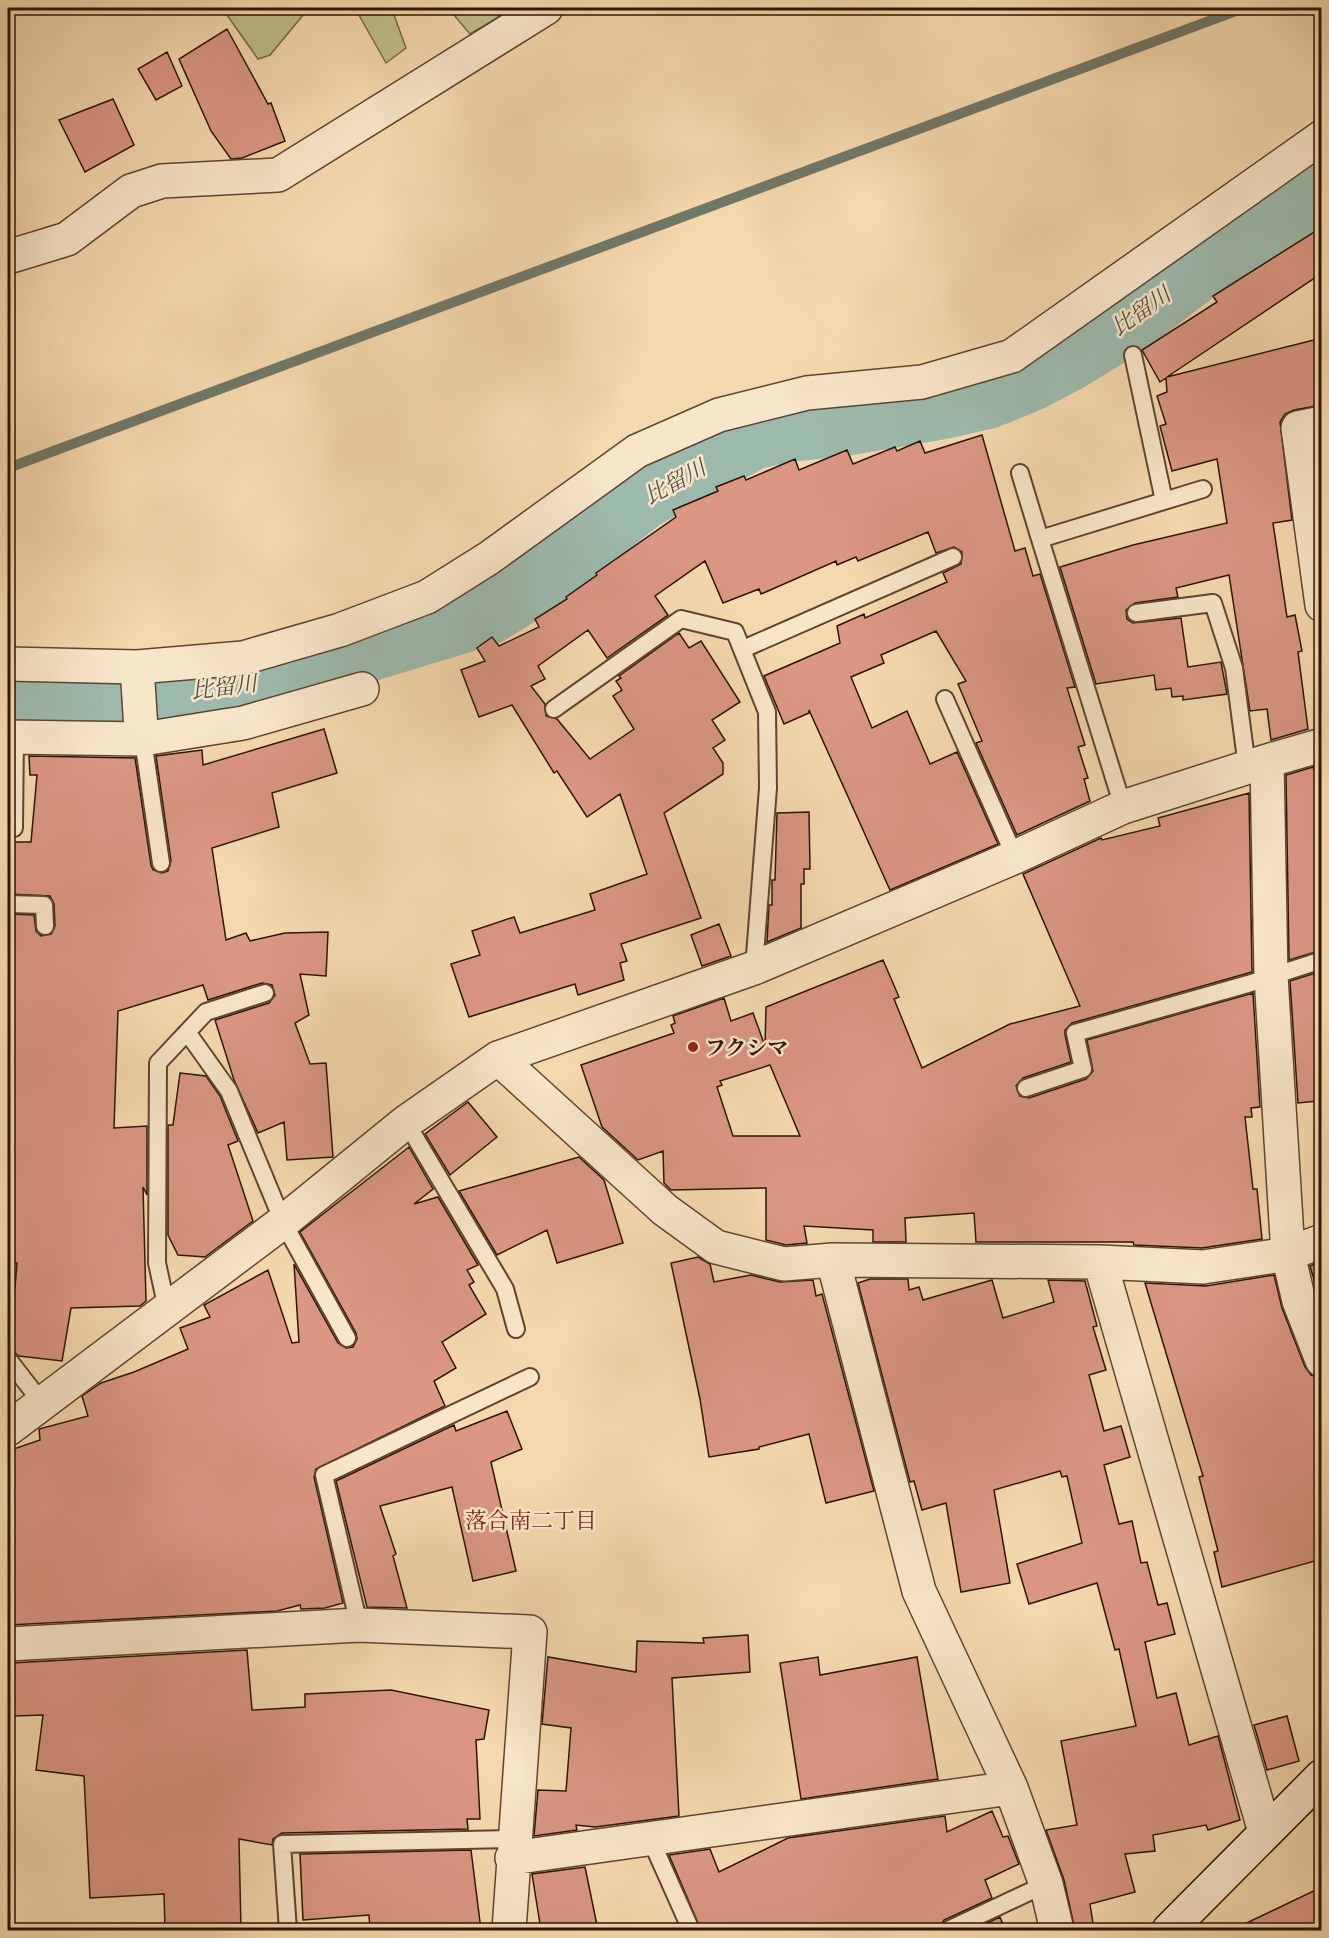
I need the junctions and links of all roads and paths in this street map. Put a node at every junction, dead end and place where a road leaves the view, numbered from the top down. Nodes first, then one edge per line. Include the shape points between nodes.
1 (546, 8) edge
2 (1322, 137) edge
3 (8, 257) edge
4 (1132, 356) dead end
5 (1322, 423) edge
6 (1020, 473) dead end
7 (1203, 489) dead end
8 (1164, 501) junction
9 (1040, 538) junction
10 (1317, 542) edge
11 (953, 557) dead end
12 (1322, 605) edge
13 (1136, 613) dead end
14 (743, 649) junction
15 (8, 664) edge
16 (138, 673) junction
17 (362, 689) dead end
18 (945, 699) dead end
19 (554, 709) dead end
20 (142, 734) junction
21 (11, 737) edge
22 (1322, 745) edge
23 (1257, 764) junction
24 (11, 787) edge
25 (1123, 807) junction
26 (14, 828) dead end
27 (1015, 857) junction
28 (161, 863) dead end
29 (8, 904) edge
30 (45, 926) dead end
31 (1322, 960) edge
32 (754, 968) junction
33 (1271, 976) junction
34 (265, 993) dead end
35 (187, 1032) junction
36 (498, 1058) junction
37 (1026, 1088) dead end
38 (406, 1122) junction
39 (283, 1222) junction
40 (1322, 1241) edge
41 (1288, 1254) junction
42 (833, 1260) junction
43 (1100, 1262) junction
44 (167, 1309) junction
45 (516, 1329) dead end
46 (347, 1338) dead end
47 (8, 1359) edge
48 (1322, 1360) edge
49 (530, 1377) dead end
50 (42, 1403) junction
51 (8, 1429) edge
52 (359, 1625) junction
53 (8, 1644) edge
54 (1322, 1776) edge
55 (1011, 1788) junction
56 (1265, 1832) junction
57 (650, 1838) junction
58 (513, 1849) junction
59 (1046, 1884) junction
60 (288, 1930) edge
61 (508, 1930) edge
62 (691, 1930) edge
63 (948, 1930) edge
64 (1057, 1930) edge
65 (1169, 1930) edge

1 - 3 street via 278,175 162,181 131,191 67,239
2 - 16 street via 1012,356 922,382 807,393 719,415 637,451 489,558 427,597 340,630 243,658
4 - 8 lane
5 - 10 street via 1298,428
6 - 9 lane
7 - 8 lane
8 - 9 lane
9 - 25 lane
10 - 12 street
11 - 14 lane
13 - 23 lane via 1213,603 1234,668
14 - 19 lane via 735,632 681,620
14 - 32 lane via 767,712 768,788
15 - 16 street
16 - 20 street
17 - 20 street via 243,723
18 - 27 lane
20 - 21 street
20 - 28 lane
21 - 24 lane
22 - 23 street
23 - 25 street
23 - 33 street
24 - 26 lane
25 - 27 street
27 - 32 street
29 - 30 lane via 44,905
31 - 33 lane
32 - 36 street
33 - 37 lane via 1075,1033 1083,1069
33 - 41 street
34 - 35 lane via 206,1012
35 - 39 lane via 229,1090
35 - 44 lane via 158,1063 157,1263
36 - 38 street
36 - 42 street via 666,1210 716,1247 784,1264
38 - 39 street
38 - 45 lane via 505,1289
39 - 44 street
39 - 46 lane
40 - 41 street
41 - 43 street via 1203,1267
41 - 48 street via 1299,1301
42 - 43 street
42 - 55 street via 919,1591
43 - 56 street
44 - 50 street
47 - 50 lane
49 - 52 lane via 324,1475
50 - 51 street
52 - 53 street
52 - 58 street via 530,1632
54 - 56 street
55 - 57 street
55 - 59 street
56 - 65 street
57 - 58 street
57 - 62 lane
58 - 60 lane via 282,1844
58 - 61 street
59 - 63 lane
59 - 64 street

